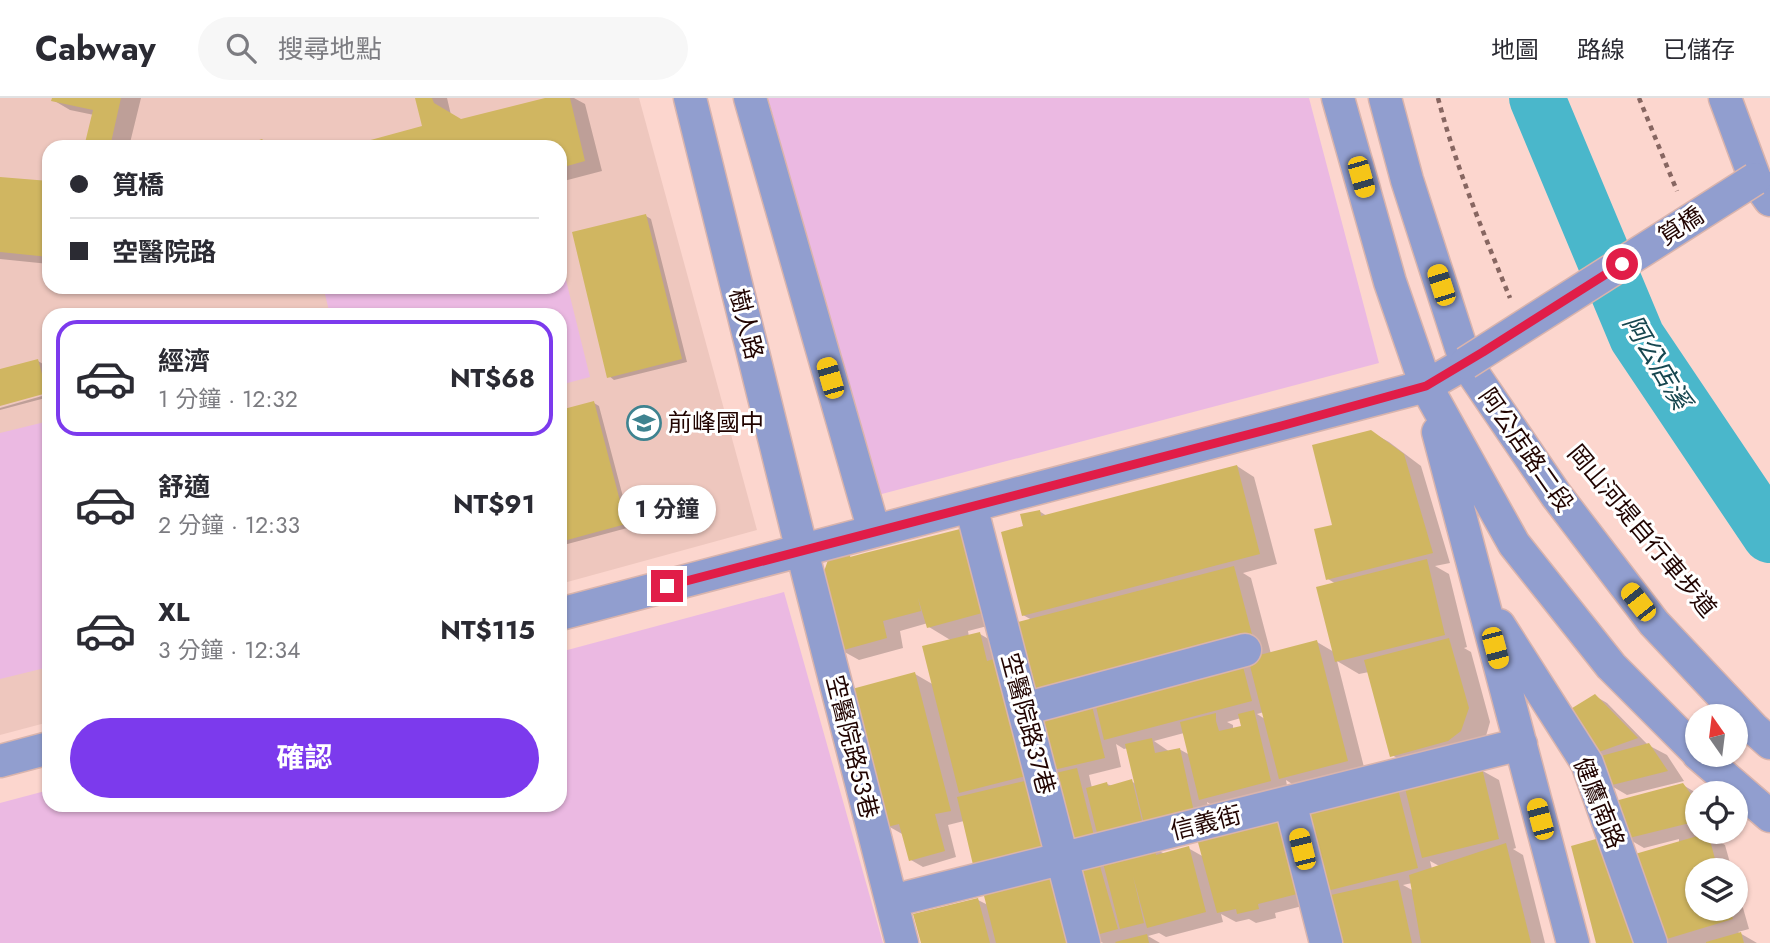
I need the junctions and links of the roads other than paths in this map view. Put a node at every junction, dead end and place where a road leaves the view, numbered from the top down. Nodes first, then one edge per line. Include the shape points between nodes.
1 (690, 98) edge
2 (750, 98) edge
3 (1338, 98) edge
4 (1385, 98) edge
5 (1725, 98) edge
6 (1765, 182) edge
7 (1466, 363) junction
8 (1426, 386) junction
9 (971, 506) junction
10 (874, 531) junction
11 (802, 551) junction
12 (1483, 600) junction
13 (567, 612) edge
14 (1245, 650) dead end
15 (1024, 709) junction
16 (1685, 741) edge
17 (1770, 743) edge
18 (1521, 744) junction
19 (42, 750) edge
20 (0, 761) edge
21 (1713, 767) edge
22 (1290, 802) junction
23 (1770, 816) edge
24 (1062, 859) junction
25 (892, 901) junction
26 (902, 943) edge
27 (1084, 943) edge
28 (1326, 943) edge
29 (1573, 943) edge
30 (1651, 943) edge

1 - 11 street, 樹人路
2 - 10 street
3 - 8 street, 阿公店路二段 via 1390,282
4 - 7 street, 阿公店路二段
5 - 6 street
6 - 7 street, 筧橋, bridge
7 - 8 street, 筧橋
7 - 17 street, 阿公店路二段 via 1556,495 1654,623
8 - 9 street, 筧橋
8 - 12 street, 健鷹南路
8 - 16 street, 阿公店路二段 via 1514,544 1611,666
9 - 10 street, 筧橋
9 - 15 street, 空醫院路37巷
10 - 11 street, 筧橋
11 - 13 street, 筧橋
11 - 25 street, 空醫院路53巷
12 - 18 street, 健鷹南路
12 - 30 street, 健鷹南路 via 1587,763
14 - 15 street
15 - 24 street, 空醫院路37巷
18 - 22 street, 信義街
18 - 29 street, 健鷹南路
19 - 20 street
21 - 23 street, 阿公店路二段
22 - 24 street, 信義街
22 - 28 street
24 - 25 street, 信義街
24 - 27 street, 空醫院路37巷
25 - 26 street, 空醫院路53巷

